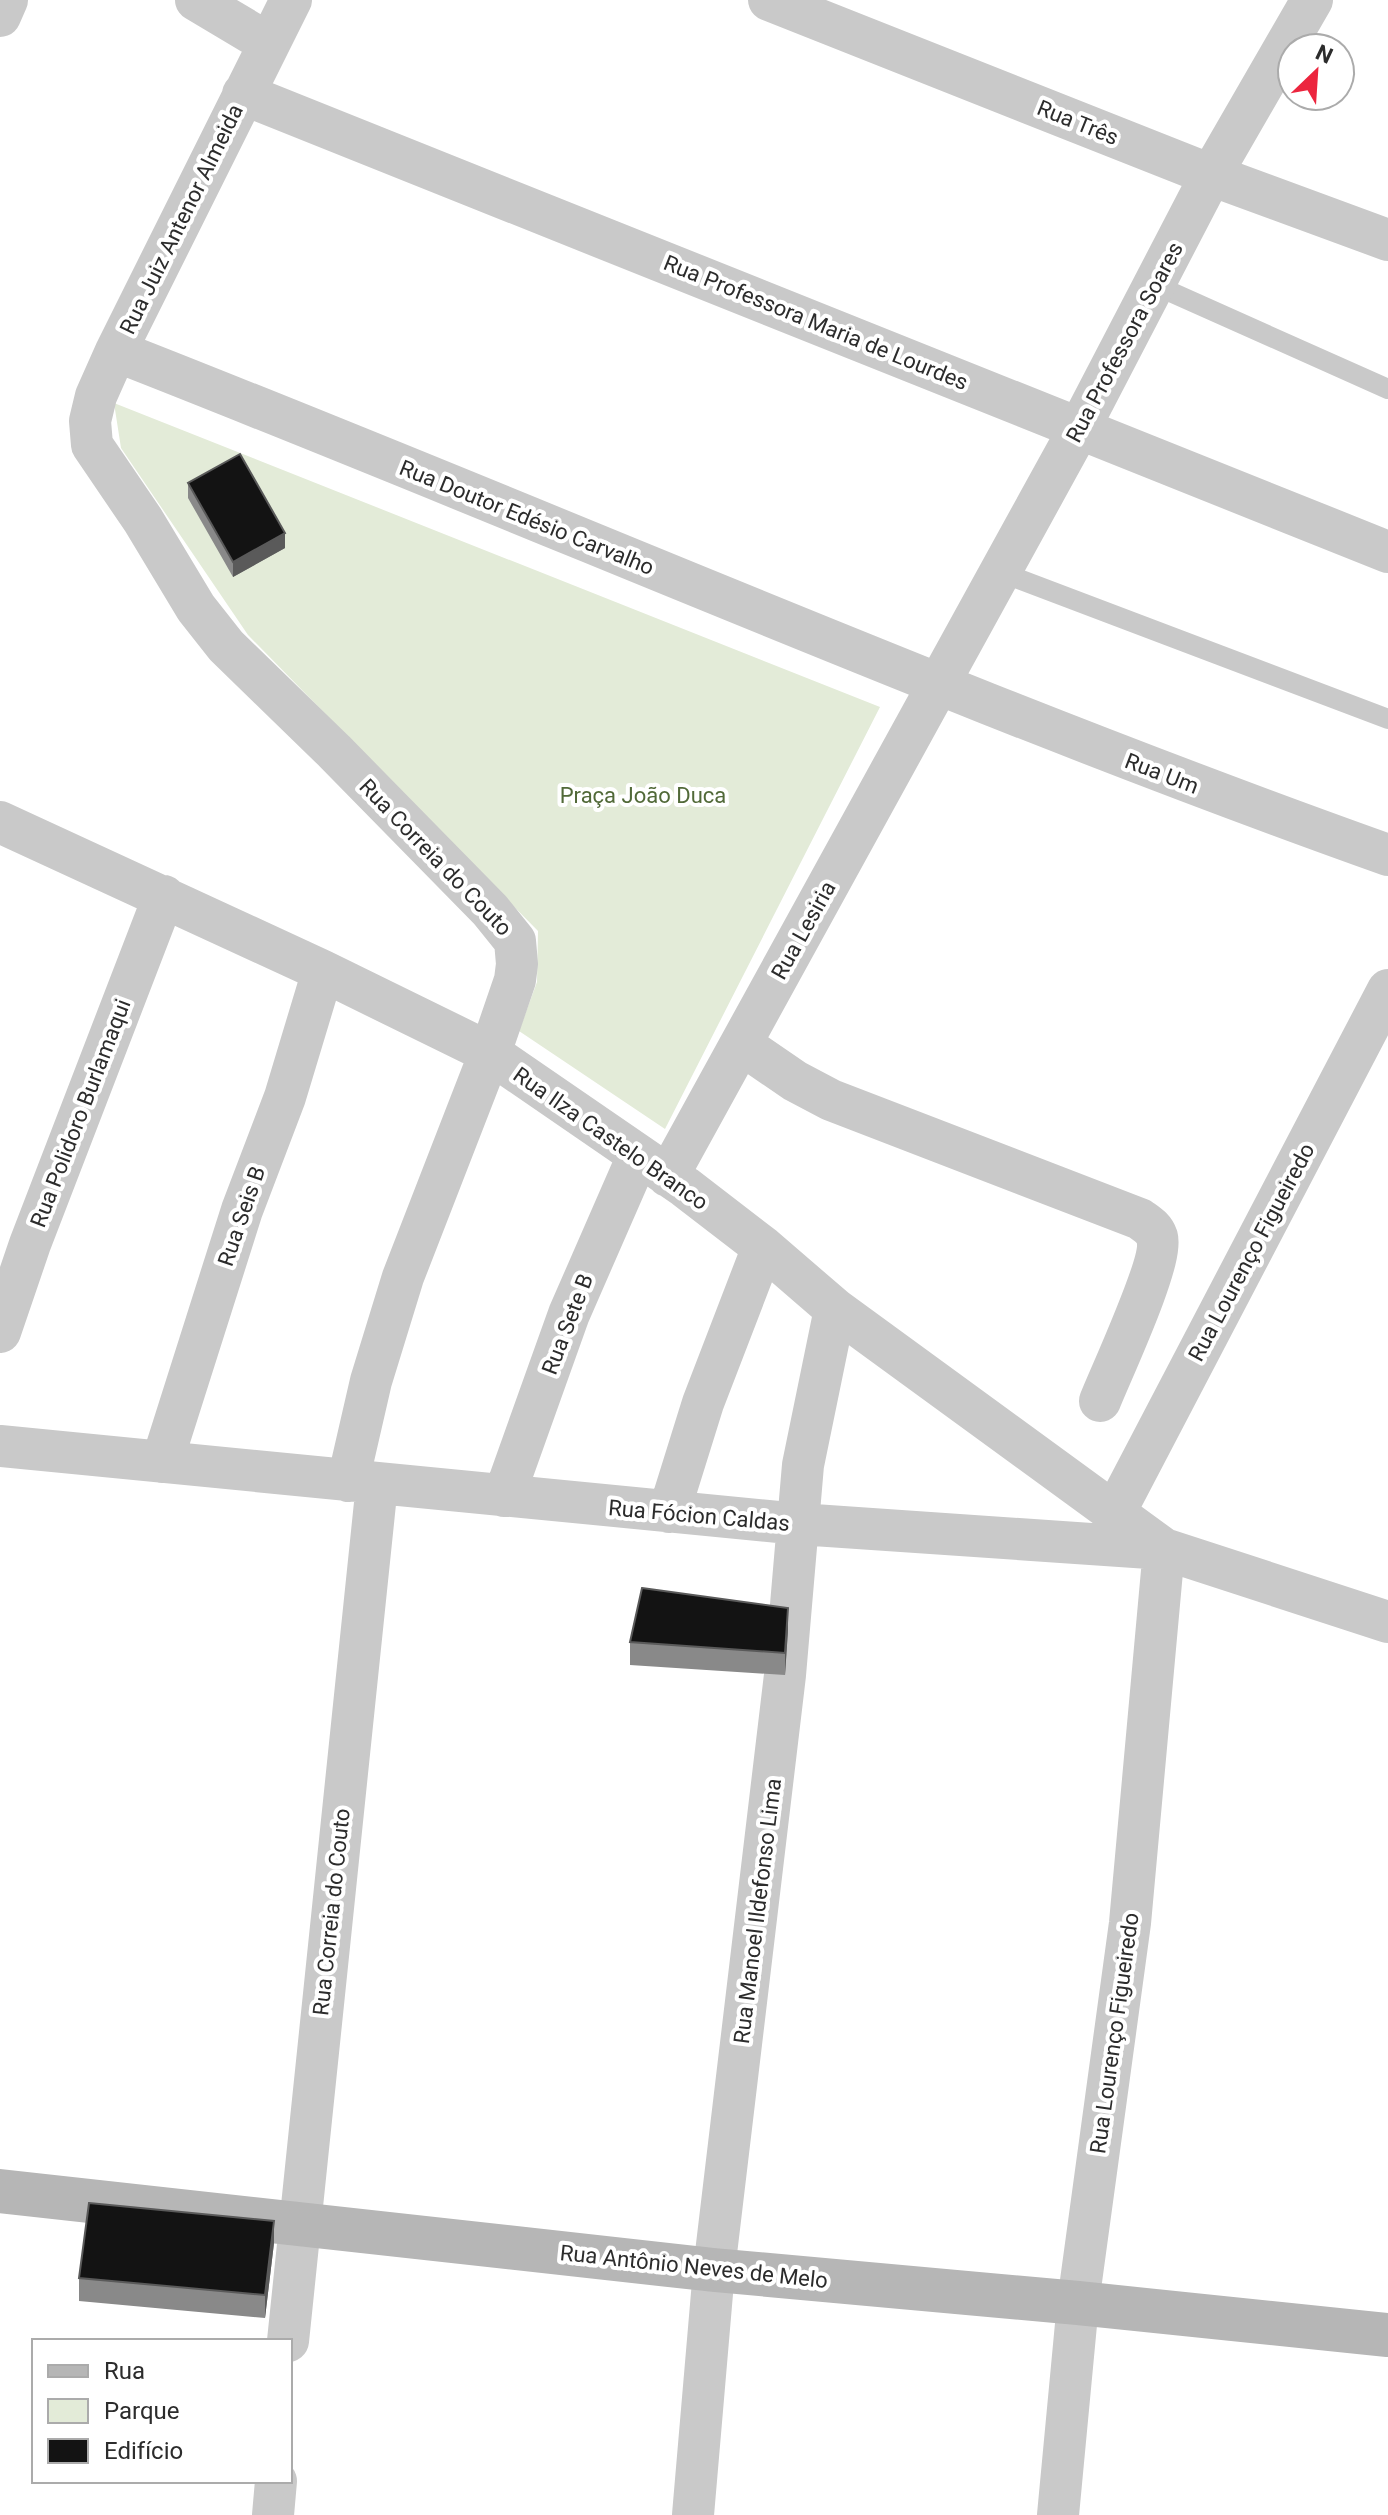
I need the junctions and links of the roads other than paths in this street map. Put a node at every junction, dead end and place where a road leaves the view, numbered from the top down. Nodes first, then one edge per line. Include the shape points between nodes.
1 (7, 0) edge
2 (196, 0) edge
3 (291, 0) edge
4 (769, 0) edge
5 (1312, 0) edge
6 (0, 16) edge
7 (268, 43) junction
8 (243, 94) junction
9 (1211, 175) junction
10 (1388, 240) edge
11 (1155, 285) junction
12 (116, 351) junction
13 (1388, 389) edge
14 (1080, 427) junction
15 (92, 445) joint
16 (1388, 552) edge
17 (1000, 572) junction
18 (938, 684) junction
19 (1388, 719) edge
20 (1, 827) edge
21 (1388, 855) edge
22 (164, 896) junction
23 (323, 971) junction
24 (1388, 990) edge
25 (741, 1044) junction
26 (490, 1053) junction
27 (653, 1166) junction
28 (763, 1247) junction
29 (835, 1309) junction
30 (0, 1332) edge
31 (1100, 1401) dead end
32 (0, 1446) edge
33 (162, 1462) junction
34 (362, 1482) junction
35 (504, 1496) junction
36 (669, 1512) junction
37 (1114, 1514) junction
38 (799, 1524) junction
39 (1164, 1549) junction
40 (1388, 1622) edge
41 (0, 2191) edge
42 (299, 2223) junction
43 (714, 2270) junction
44 (1078, 2303) junction
45 (1388, 2335) edge
46 (288, 2339) edge
47 (276, 2483) edge
48 (273, 2515) edge
49 (693, 2515) edge
50 (1058, 2515) edge

1 - 6 street
2 - 7 street
3 - 7 street, Rua Juiz Antenor Almeida
4 - 9 street, Rua Três
5 - 9 street, Rua Professora Soares
7 - 8 street, Rua Juiz Antenor Almeida
8 - 12 street, Rua Juiz Antenor Almeida
8 - 14 street, Rua Professora Maria de Lourdes
9 - 10 street, Rua Três
9 - 11 street, Rua Professora Soares
11 - 13 lane
11 - 14 street, Rua Professora Soares
12 - 15 street, Rua Juiz Antenor Almeida via 96,396
12 - 18 street, Rua Doutor Edésio Carvalho
14 - 16 street, Rua Professora Maria de Lourdes
14 - 17 street, Rua Professora Soares
15 - 26 street, Rua Correia do Couto via 226,646 515,941 515,980
17 - 18 street, Rua Professora Soares
17 - 19 lane
18 - 21 street, Rua Um
18 - 25 street, Rua Lesiria
20 - 22 street, Rua Ilza Castelo Branco
22 - 23 street, Rua Ilza Castelo Branco
22 - 30 street, Rua Polidoro Burlamaqui
23 - 26 street, Rua Ilza Castelo Branco
23 - 33 street, Rua Seis B
24 - 37 street, Rua Lourenço Figueiredo
25 - 27 street, Rua Lesiria
25 - 31 street via 831,1100 1151,1226 1157,1243 1148,1281
26 - 27 street, Rua Ilza Castelo Branco
26 - 34 street, Rua Correia do Couto via 403,1277 371,1381
27 - 28 street, Rua Ilza Castelo Branco
27 - 35 street, Rua Sete B via 569,1314
28 - 29 street, Rua Ilza Castelo Branco
28 - 36 street via 703,1403
29 - 37 street, Rua Ilza Castelo Branco
29 - 38 street, Rua Manoel Ildefonso Lima via 803,1465
32 - 33 street, Rua Fócion Caldas
33 - 34 street, Rua Fócion Caldas
34 - 35 street, Rua Fócion Caldas
34 - 42 street, Rua Correia do Couto
35 - 36 street, Rua Fócion Caldas
36 - 38 street, Rua Fócion Caldas
37 - 39 street, Rua Ilza Castelo Branco
38 - 39 street, Rua Fócion Caldas
38 - 43 street, Rua Manoel Ildefonso Lima
39 - 40 street, Rua Fócion Caldas
39 - 44 street, Rua Lourenço Figueiredo via 1130,1923
41 - 42 street, Rua Antônio Neves de Melo
42 - 43 street, Rua Antônio Neves de Melo
42 - 46 street, Rua Correia do Couto
43 - 44 street, Rua Antônio Neves de Melo
43 - 49 street, Rua Manoel Ildefonso Lima
44 - 45 street, Rua Antônio Neves de Melo
44 - 50 street, Rua Lourenço Figueiredo
47 - 48 street

